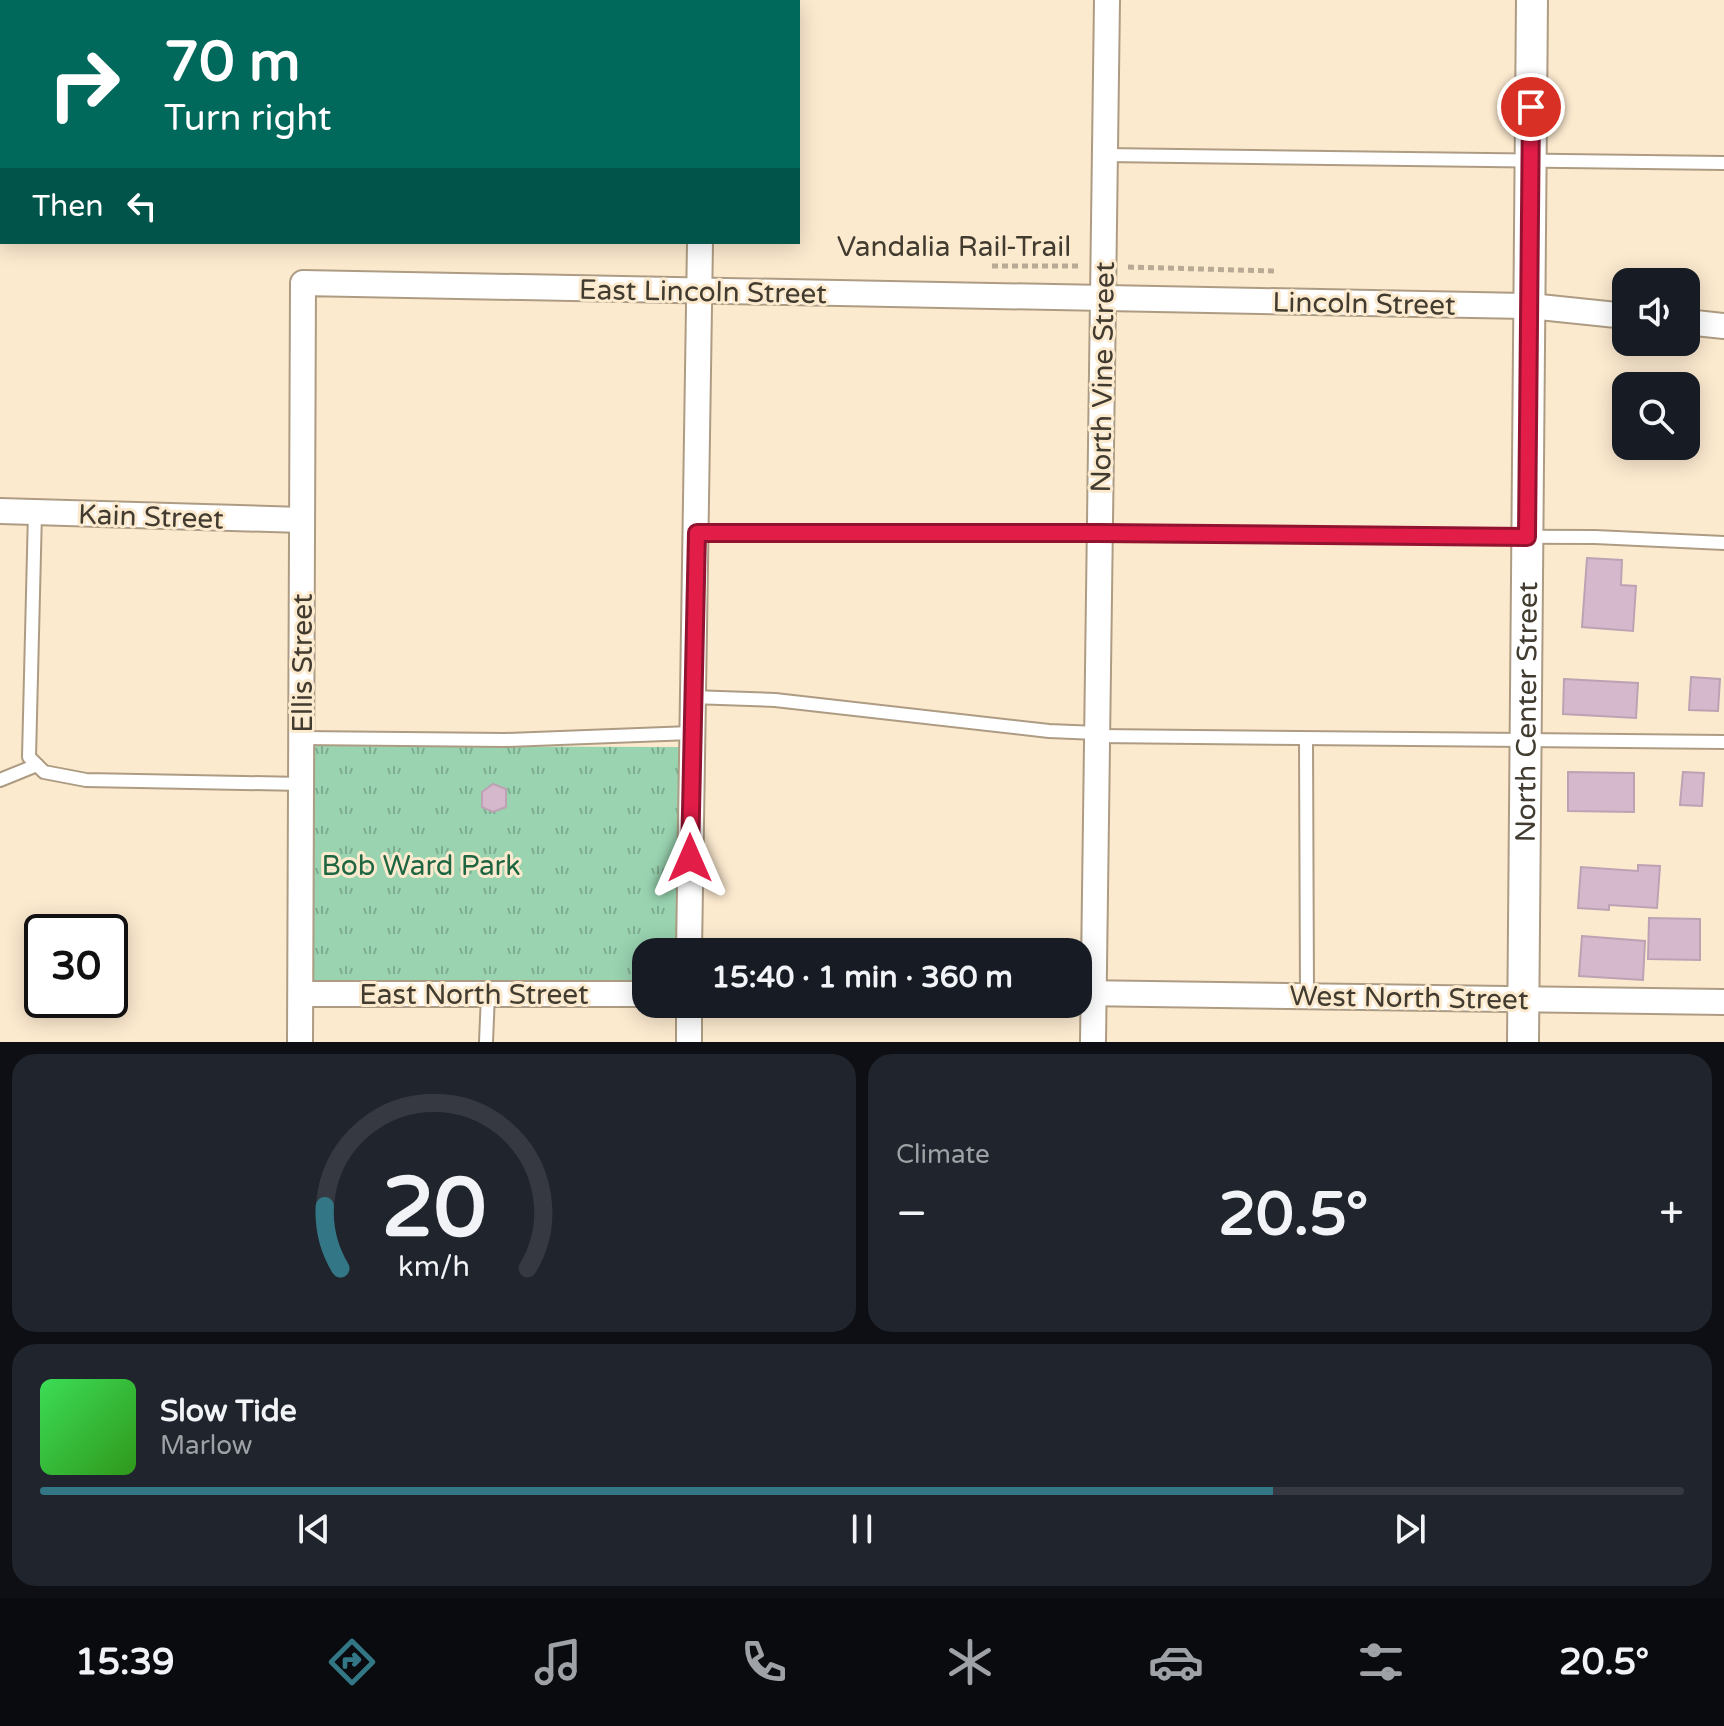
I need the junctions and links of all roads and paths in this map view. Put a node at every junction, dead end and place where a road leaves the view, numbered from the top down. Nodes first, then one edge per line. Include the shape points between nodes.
1 (1107, 0) edge
2 (1532, 0) edge
3 (1105, 155) junction
4 (1531, 161) junction
5 (1724, 163) edge
6 (700, 244) edge
7 (979, 266) dead end
8 (1103, 266) junction
9 (1274, 271) dead end
10 (303, 283) joint
11 (701, 291) junction
12 (1102, 298) junction
13 (1530, 306) junction
14 (1612, 315) edge
15 (1700, 323) edge
16 (1724, 326) edge
17 (0, 511) edge
18 (35, 512) junction
19 (302, 520) junction
20 (697, 533) junction
21 (1099, 533) junction
22 (1527, 537) junction
23 (1724, 543) edge
24 (691, 697) junction
25 (691, 733) junction
26 (1097, 734) junction
27 (302, 738) junction
28 (1306, 739) junction
29 (1524, 741) junction
30 (1724, 742) edge
31 (37, 765) junction
32 (0, 780) edge
33 (302, 784) junction
34 (689, 938) edge
35 (1088, 938) edge
36 (1092, 993) edge
37 (301, 994) junction
38 (488, 994) junction
39 (632, 994) edge
40 (1307, 995) junction
41 (1524, 999) junction
42 (1724, 1002) edge
43 (689, 1018) edge
44 (1090, 1018) edge
45 (300, 1042) edge
46 (486, 1042) edge
47 (689, 1042) edge
48 (1093, 1042) edge
49 (1523, 1042) edge

1 - 3 street, North Vine Street
2 - 4 street, North Center Street
3 - 4 lane
3 - 8 street, North Vine Street
4 - 5 lane
4 - 13 street, North Center Street
6 - 11 street
7 - 8 path, Vandalia Rail-Trail
8 - 9 path, Vandalia Rail-Trail
8 - 12 street, North Vine Street
10 - 11 street, East Lincoln Street
10 - 19 street, Ellis Street
11 - 12 street, East Lincoln Street
11 - 20 street
12 - 13 street, Lincoln Street
12 - 21 street, North Vine Street
13 - 14 street, Lincoln Street
13 - 22 street, North Center Street
15 - 16 street
17 - 18 street, Kain Street
18 - 19 street, Kain Street
18 - 31 lane via 29,757
19 - 27 street, Ellis Street
20 - 21 lane
20 - 24 street
21 - 22 lane
21 - 26 street, North Vine Street
22 - 23 lane
22 - 29 street, North Center Street
24 - 25 street
24 - 26 lane via 775,700
25 - 27 lane via 505,740
25 - 34 street
26 - 28 lane
26 - 35 street, North Vine Street
27 - 33 street, Ellis Street
28 - 29 lane
28 - 40 lane
29 - 30 lane
29 - 41 street, North Center Street
31 - 32 lane
31 - 33 lane via 44,772 86,780
33 - 37 street, Ellis Street
36 - 40 street, West North Street
37 - 38 street, East North Street
37 - 45 street, Ellis Street
38 - 39 street, East North Street
38 - 46 lane
40 - 41 street, West North Street
41 - 42 street, West North Street
41 - 49 street, North Center Street
43 - 47 street
44 - 48 street, North Vine Street

